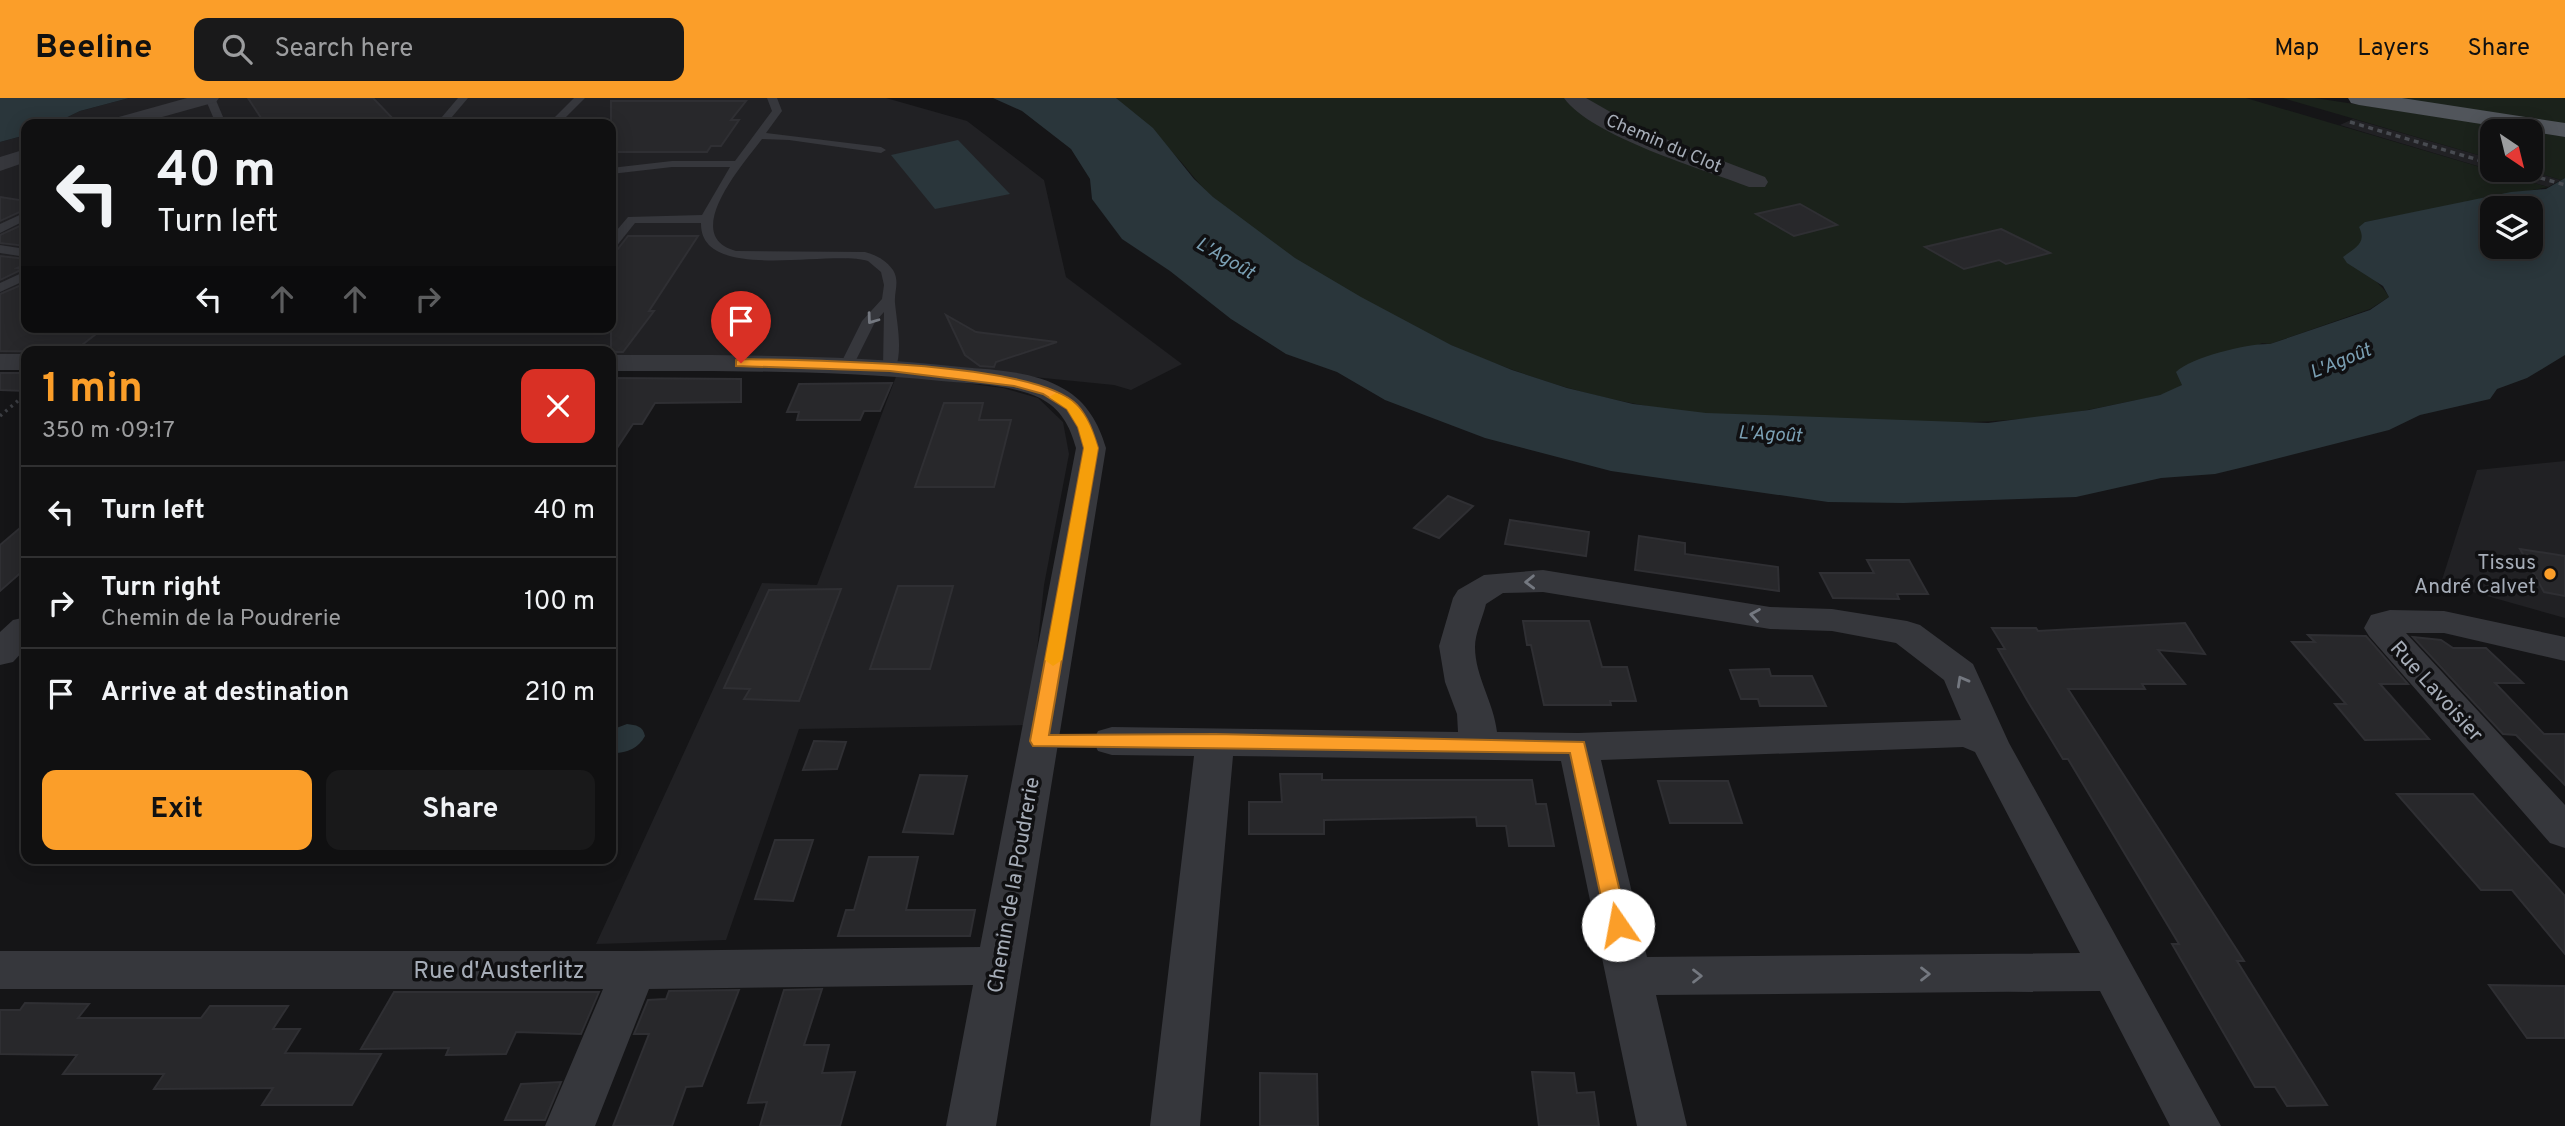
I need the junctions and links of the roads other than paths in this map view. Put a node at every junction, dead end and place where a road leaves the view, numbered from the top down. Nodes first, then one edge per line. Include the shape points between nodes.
1 (209, 98) edge
2 (463, 98) edge
3 (580, 98) edge
4 (772, 98) edge
5 (1574, 98) edge
6 (2359, 98) edge
7 (133, 119) edge
8 (219, 119) edge
9 (445, 119) edge
10 (558, 119) edge
11 (2565, 130) edge
12 (759, 136) junction
13 (881, 150) dead end
14 (21, 157) edge
15 (0, 164) edge
16 (740, 164) junction
17 (616, 170) edge
18 (1757, 182) dead end
19 (21, 218) edge
20 (706, 219) junction
21 (0, 229) edge
22 (616, 239) edge
23 (0, 250) edge
24 (21, 252) edge
25 (21, 279) edge
26 (0, 288) edge
27 (888, 300) junction
28 (0, 362) edge
29 (21, 362) edge
30 (616, 363) edge
31 (848, 365) junction
32 (890, 367) junction
33 (21, 633) edge
34 (2565, 649) edge
35 (0, 653) edge
36 (1039, 741) junction
37 (1112, 741) joint
38 (1215, 741) junction
39 (1990, 743) junction
40 (1479, 746) junction
41 (1578, 747) junction
42 (2565, 832) edge
43 (999, 966) junction
44 (0, 970) edge
45 (634, 970) junction
46 (2113, 972) junction
47 (1629, 976) junction
48 (570, 1126) edge
49 (971, 1126) edge
50 (1175, 1126) edge
51 (1662, 1126) edge
52 (2196, 1126) edge

1 - 7 street
1 - 8 lane
2 - 9 lane
3 - 10 lane
4 - 12 lane via 777,111
5 - 18 street, Chemin du Clot via 1623,128
6 - 11 main road
12 - 13 lane
12 - 16 lane
14 - 15 street
16 - 17 lane via 672,164
16 - 20 lane
19 - 21 lane
20 - 22 lane via 632,219
20 - 27 lane via 713,247 723,253 877,259 887,268
23 - 24 lane
25 - 26 lane
27 -> 31 lane via 869,321
27 - 32 lane
28 - 29 street
30 - 31 street, Chemin de la Poudrerie
31 - 32 street, Chemin de la Poudrerie
32 - 36 street, Chemin de la Poudrerie via 1015,382 1047,391 1071,407 1085,427 1091,448
33 - 35 street
34 - 42 street, Rue Lavoisier via 2444,622 2390,621 2382,628
36 - 37 lane
36 - 43 street, Chemin de la Poudrerie
37 - 38 street
38 - 40 street
38 - 50 street
39 -> 40 street via 1960,673 1907,633 1832,620 1770,618 1543,581 1496,583 1470,598 1457,646 1476,714
39 - 41 street via 1967,733
39 - 46 street
40 - 41 street
41 - 47 street
43 - 45 street, Rue d'Austerlitz
43 - 49 street, Chemin de la Poudrerie
44 - 45 street, Rue d'Austerlitz
45 - 48 street
47 -> 46 street
46 - 52 street
47 - 51 street

